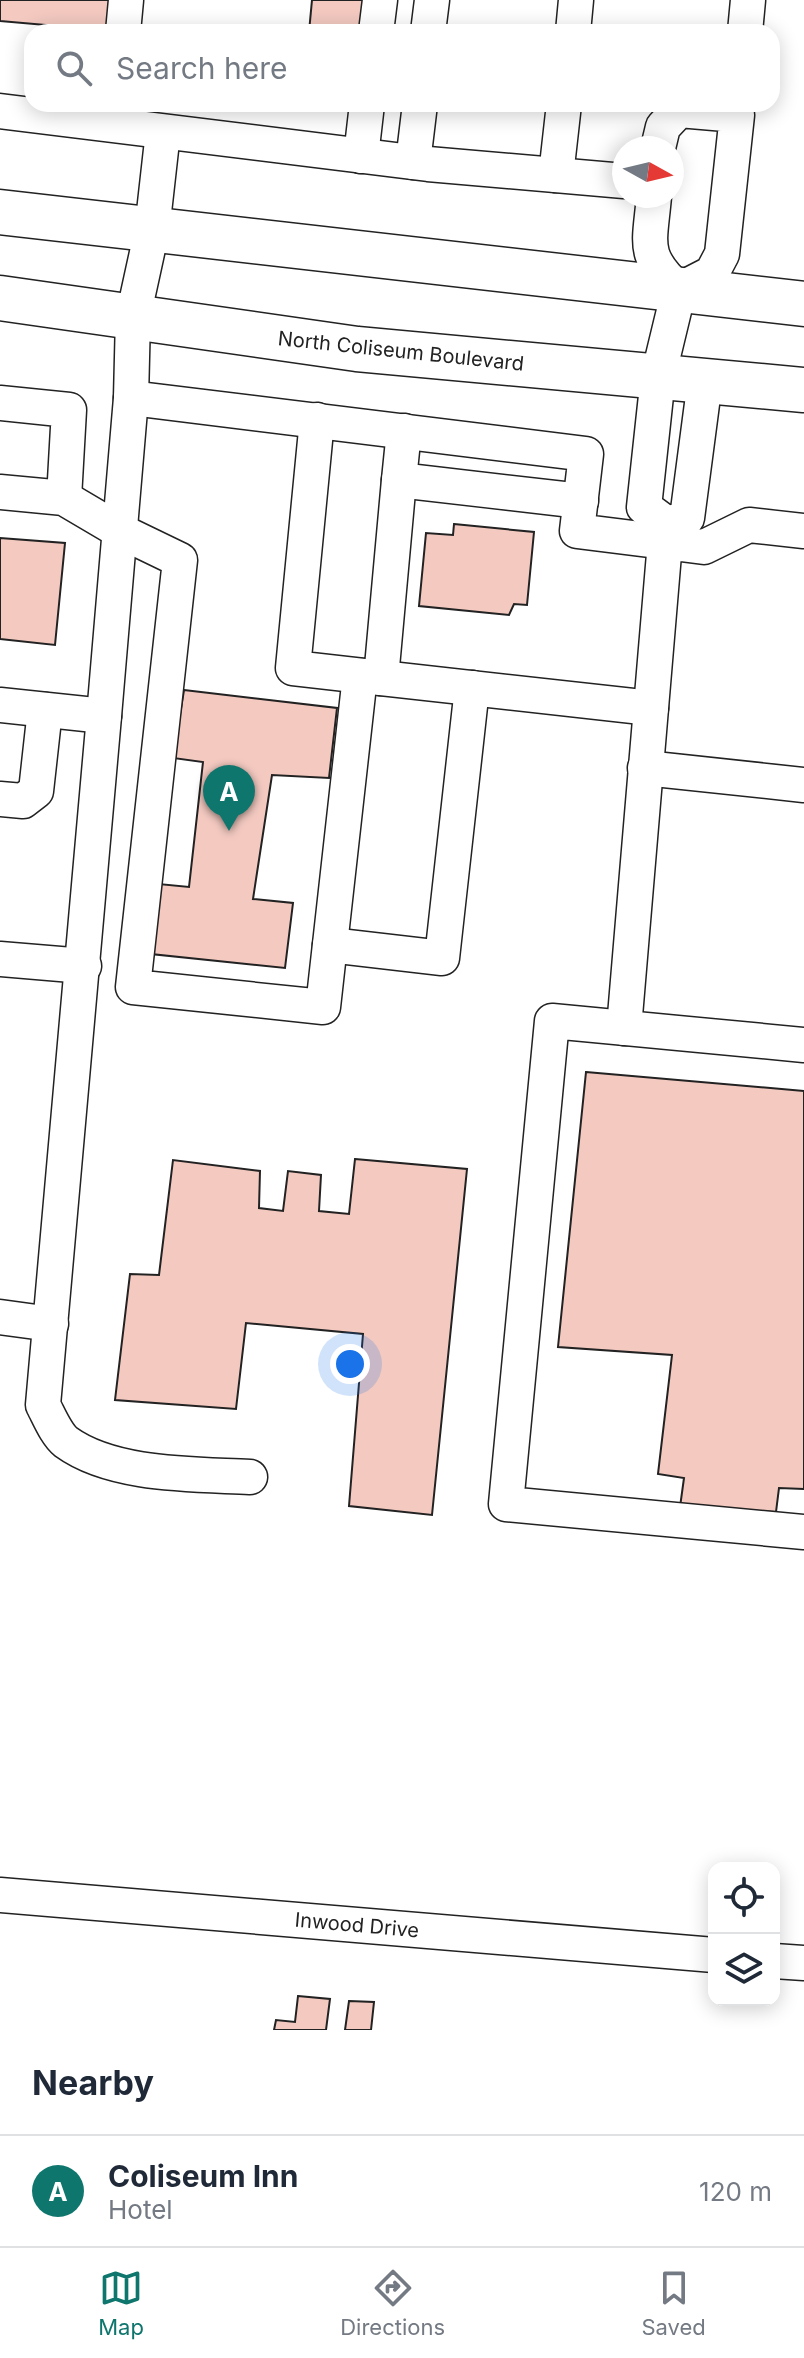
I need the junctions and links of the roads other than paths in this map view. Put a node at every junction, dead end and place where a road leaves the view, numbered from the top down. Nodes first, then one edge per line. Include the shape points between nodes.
1 (126, 0) edge
2 (380, 0) edge
3 (432, 0) edge
4 (576, 0) edge
5 (748, 0) edge
6 (124, 24) edge
7 (377, 24) edge
8 (429, 24) edge
9 (574, 24) edge
10 (746, 24) edge
11 (0, 111) edge
12 (24, 112) edge
13 (29, 112) edge
14 (366, 112) edge
15 (419, 112) edge
16 (563, 112) edge
17 (677, 112) edge
18 (737, 112) edge
19 (115, 115) edge
20 (163, 132) junction
21 (661, 136) edge
22 (361, 156) junction
23 (413, 162) junction
24 (556, 175) junction
25 (612, 180) edge
26 (653, 208) edge
27 (0, 212) edge
28 (152, 230) junction
29 (679, 290) junction
30 (0, 298) edge
31 (804, 304) edge
32 (133, 317) junction
33 (658, 377) junction
34 (705, 381) junction
35 (804, 390) edge
36 (131, 398) junction
37 (0, 403) edge
38 (317, 420) junction
39 (404, 431) junction
40 (399, 480) junction
41 (0, 492) edge
42 (64, 498) junction
43 (581, 501) junction
44 (120, 531) junction
45 (804, 531) edge
46 (666, 533) junction
47 (370, 677) junction
48 (472, 688) junction
49 (0, 705) edge
50 (651, 708) junction
51 (45, 710) junction
52 (104, 716) junction
53 (645, 768) junction
54 (804, 785) edge
55 (0, 799) edge
56 (330, 945) junction
57 (0, 959) edge
58 (84, 966) junction
59 (624, 1028) junction
60 (804, 1045) edge
61 (0, 1317) edge
62 (51, 1324) junction
63 (250, 1477) dead end
64 (804, 1532) edge
65 (0, 1895) edge
66 (708, 1954) edge
67 (780, 1961) edge
68 (804, 1963) edge

1 - 6 street
2 - 7 street
3 - 8 street
4 - 9 street
5 - 10 street
11 - 12 street
13 - 19 street
14 - 22 street
15 - 23 street
16 - 24 street
17 - 21 street
18 - 29 street via 722,254 712,273
19 - 20 street
20 - 22 street
20 - 28 street
22 - 23 street
23 - 24 street
24 - 25 street
26 - 29 street via 650,249 658,271
27 - 28 highway
28 - 29 highway
28 - 32 street
29 - 31 highway
29 - 33 street
30 - 32 highway, North Coliseum Boulevard
32 - 33 highway, North Coliseum Boulevard via 357,349
32 - 36 street
33 - 34 highway, North Coliseum Boulevard
33 - 46 street via 644,507
34 - 35 highway, North Coliseum Boulevard
34 - 46 street via 687,518
36 - 38 street
36 - 44 street
37 - 42 street via 69,410
38 - 39 street
38 - 47 street via 293,668
39 - 40 street
39 - 43 street via 586,454
40 - 43 street
40 - 47 street
41 - 42 street
42 - 44 street
43 - 46 street via 577,531
44 - 52 street
44 - 56 street via 180,560 133,987 323,1007
45 - 46 street via 749,525 704,547
46 - 50 street
47 - 48 street
47 - 56 street
48 - 50 street
48 - 56 street via 442,958
49 - 51 street
50 - 53 street
51 - 52 street
51 - 55 street via 36,791 23,801
52 - 58 street
53 - 54 street
53 - 59 street
57 - 58 street
58 - 62 street
59 - 60 street
59 - 64 street via 552,1021 506,1504
61 - 62 street
62 - 63 street via 43,1405 63,1440 104,1462
65 - 66 street, Inwood Drive
67 - 68 street

